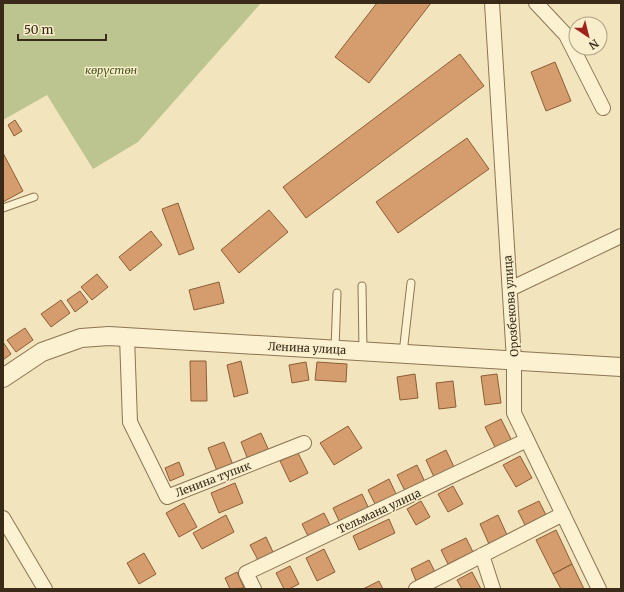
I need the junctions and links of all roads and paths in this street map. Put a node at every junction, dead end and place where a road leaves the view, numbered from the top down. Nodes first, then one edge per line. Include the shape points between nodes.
1 (492, 3) edge
2 (536, 3) edge
3 (603, 108) dead end
4 (34, 197) dead end
5 (3, 208) edge
6 (621, 236) edge
7 (411, 283) dead end
8 (362, 286) dead end
9 (510, 289) junction
10 (337, 293) dead end
11 (127, 337) junction
12 (335, 350) junction
13 (363, 351) junction
14 (402, 354) junction
15 (514, 360) junction
16 (621, 367) edge
17 (3, 378) edge
18 (528, 440) junction
19 (304, 443) dead end
20 (563, 514) junction
21 (3, 518) edge
22 (482, 556) junction
23 (45, 589) edge
24 (254, 589) edge
25 (416, 589) edge
26 (493, 589) edge
27 (599, 589) edge

1 - 9 street, Орозбекова улица
2 - 3 street via 566,35
4 - 5 lane
6 - 9 street
7 - 14 lane
8 - 13 lane
9 - 15 street, Орозбекова улица
10 - 12 lane
11 - 12 street, Ленина улица
11 - 17 street, Ленина улица via 81,338 42,352
11 - 19 street, Ленина тупик via 130,422 167,497
12 - 13 street, Ленина улица
13 - 14 street, Ленина улица
14 - 15 street, Ленина улица
15 - 16 street, Ленина улица
15 - 18 street, Орозбекова улица via 514,413
18 - 20 street, Орозбекова улица
18 - 24 street, Тельмана улица via 246,573
20 - 22 street
20 - 27 street, Орозбекова улица
21 - 23 street
22 - 25 street
22 - 26 street

